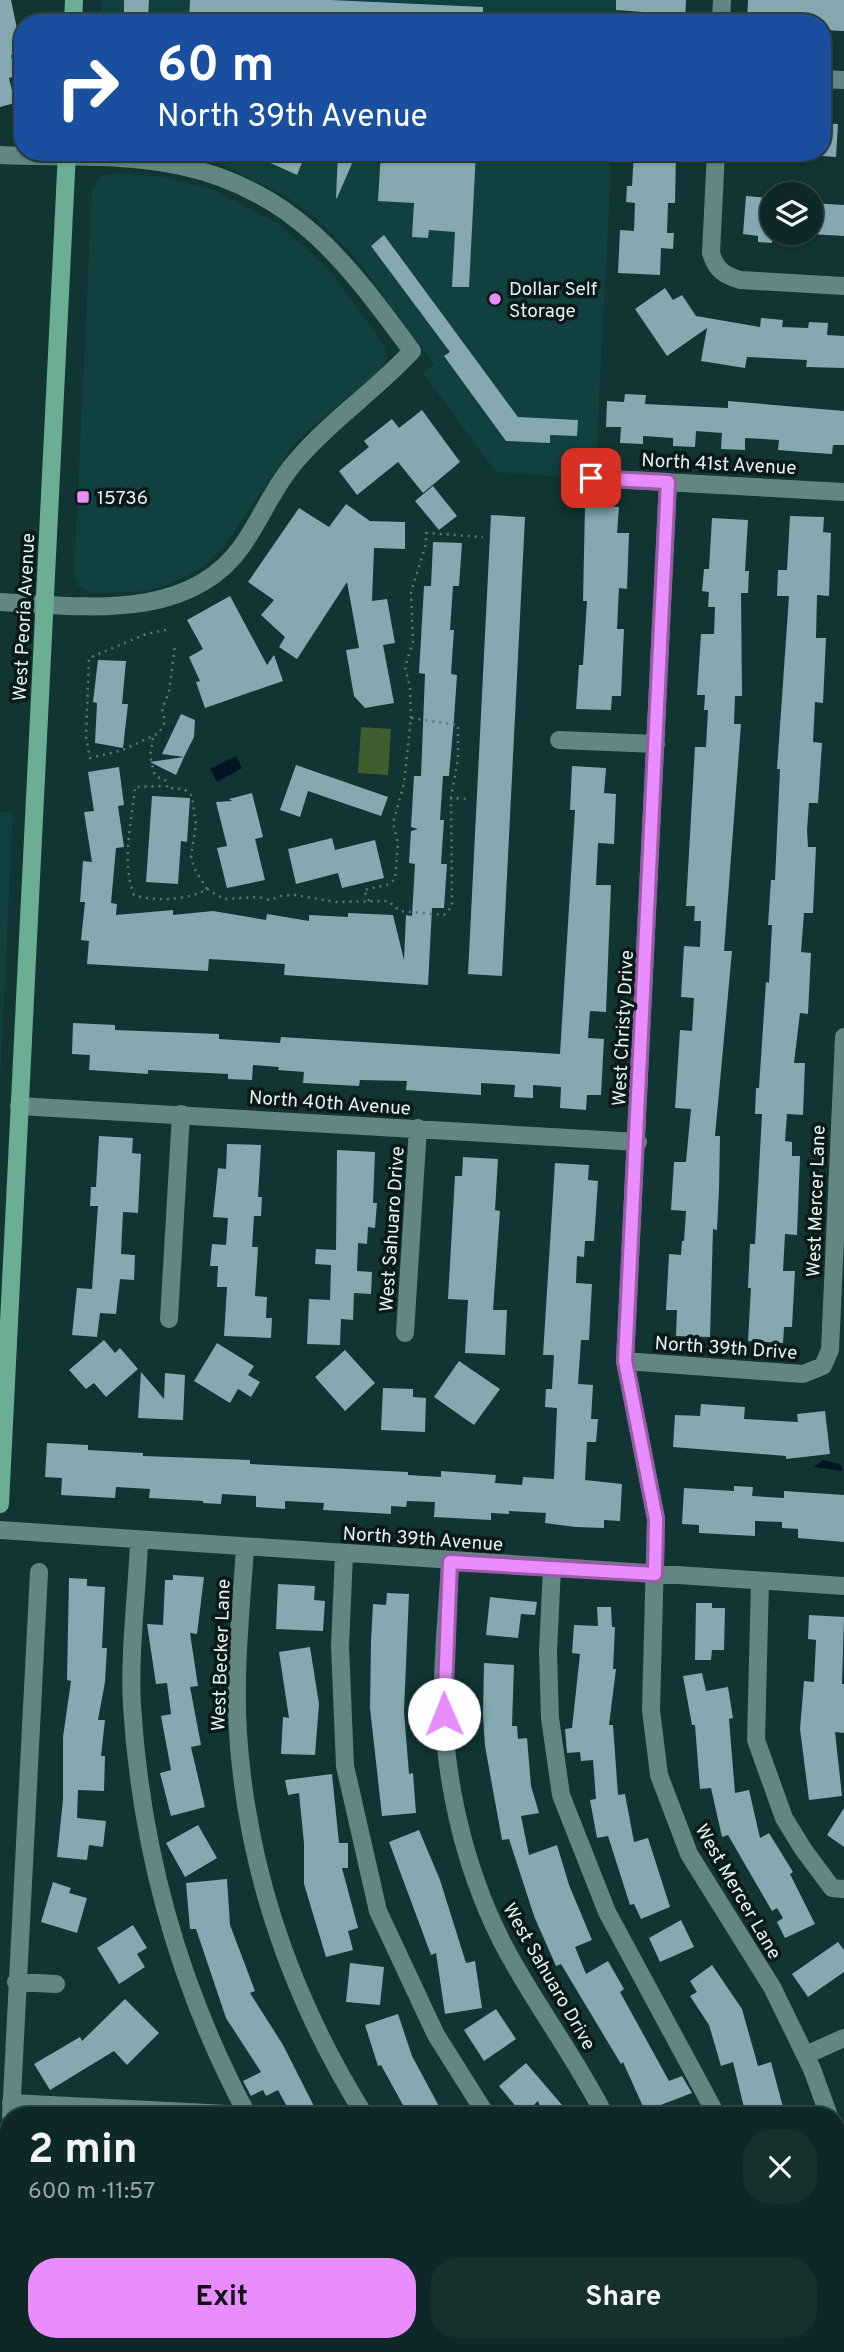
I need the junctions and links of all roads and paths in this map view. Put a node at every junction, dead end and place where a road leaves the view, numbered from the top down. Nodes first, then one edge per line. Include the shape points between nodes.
1 (66, 161) edge
2 (129, 161) edge
3 (716, 161) edge
4 (844, 286) edge
5 (591, 478) dead end
6 (668, 482) junction
7 (844, 492) edge
8 (483, 537) dead end
9 (0, 602) edge
10 (44, 604) junction
11 (166, 630) dead end
12 (175, 645) dead end
13 (411, 718) junction
14 (153, 738) junction
15 (559, 740) dead end
16 (656, 744) junction
17 (164, 786) junction
18 (450, 798) junction
19 (469, 799) dead end
20 (207, 889) junction
21 (369, 902) junction
22 (844, 1037) edge
23 (19, 1106) junction
24 (181, 1114) junction
25 (418, 1128) junction
26 (638, 1142) junction
27 (840, 1186) edge
28 (169, 1319) dead end
29 (405, 1333) dead end
30 (625, 1361) junction
31 (823, 1366) joint
32 (0, 1504) edge
33 (0, 1530) edge
34 (139, 1541) junction
35 (245, 1548) junction
36 (344, 1555) junction
37 (450, 1562) junction
38 (552, 1567) junction
39 (39, 1572) dead end
40 (655, 1574) junction
41 (760, 1581) junction
42 (844, 1586) edge
43 (844, 1889) edge
44 (16, 1982) junction
45 (56, 1984) dead end
46 (844, 2038) edge
47 (806, 2055) junction
48 (11, 2107) edge
49 (244, 2107) edge
50 (360, 2107) edge
51 (481, 2107) edge
52 (600, 2107) edge
53 (712, 2107) edge
54 (826, 2107) edge

1 - 10 main road, West Peoria Avenue
2 - 10 street via 182,166 240,186 293,215 353,271 412,351 294,463 241,548 203,584 142,604
3 - 4 street via 714,265 740,280
5 - 6 street, North 41st Avenue
6 - 7 street, North 41st Avenue
6 - 16 street, West Christy Drive
8 - 13 path via 426,533 411,592 412,642 405,667
9 - 10 street
10 - 23 main road, West Peoria Avenue
11 - 14 path via 89,658 86,737 90,758
12 - 14 path via 162,709 165,722
13 - 18 path via 458,725 458,758
13 - 21 path via 404,783 393,823 398,843 395,880 364,890
14 - 17 path via 150,756 155,776 167,781
15 - 16 street
16 - 26 street, West Christy Drive
17 - 20 path via 189,790 192,796 196,825 191,856
17 - 20 path via 135,787 128,863 134,895 182,897
18 - 19 path
18 - 21 path via 450,908 439,915 400,911 388,901
20 - 21 path via 224,899 270,900 295,895
22 - 27 street, West Mercer Lane
23 - 24 street, North 40th Avenue
23 - 32 main road, West Peoria Avenue
24 - 25 street, North 40th Avenue
24 - 28 street
25 - 26 street, North 40th Avenue
25 - 29 street, West Sahuaro Drive
26 - 30 street, West Christy Drive
27 - 31 street, West Mercer Lane via 830,1350
30 - 31 street, North 39th Drive via 803,1374
30 - 40 street, West Christy Drive via 656,1519
33 - 34 street, North 39th Avenue
34 - 35 street, North 39th Avenue
34 - 49 street via 132,1704 146,1832 176,1951
35 - 36 street, North 39th Avenue
35 - 50 street, West Becker Lane via 238,1732 257,1864 299,1995
36 - 37 street, North 39th Avenue
36 - 51 street via 340,1646 345,1766 378,1911 436,2035
37 - 38 street, North 39th Avenue
37 - 52 street, West Sahuaro Drive via 445,1739 467,1853 502,1941
38 - 40 street, North 39th Avenue
38 - 53 street via 550,1718 561,1796 607,1912
39 - 44 street
40 - 41 street, North 39th Avenue
40 - 47 street, West Mercer Lane via 650,1710 659,1775 689,1854 772,1987
41 - 42 street, North 39th Avenue
41 - 43 street via 756,1740 790,1829 832,1888
44 - 45 street
44 - 48 street
46 - 47 street
47 - 54 street, West Mercer Lane

